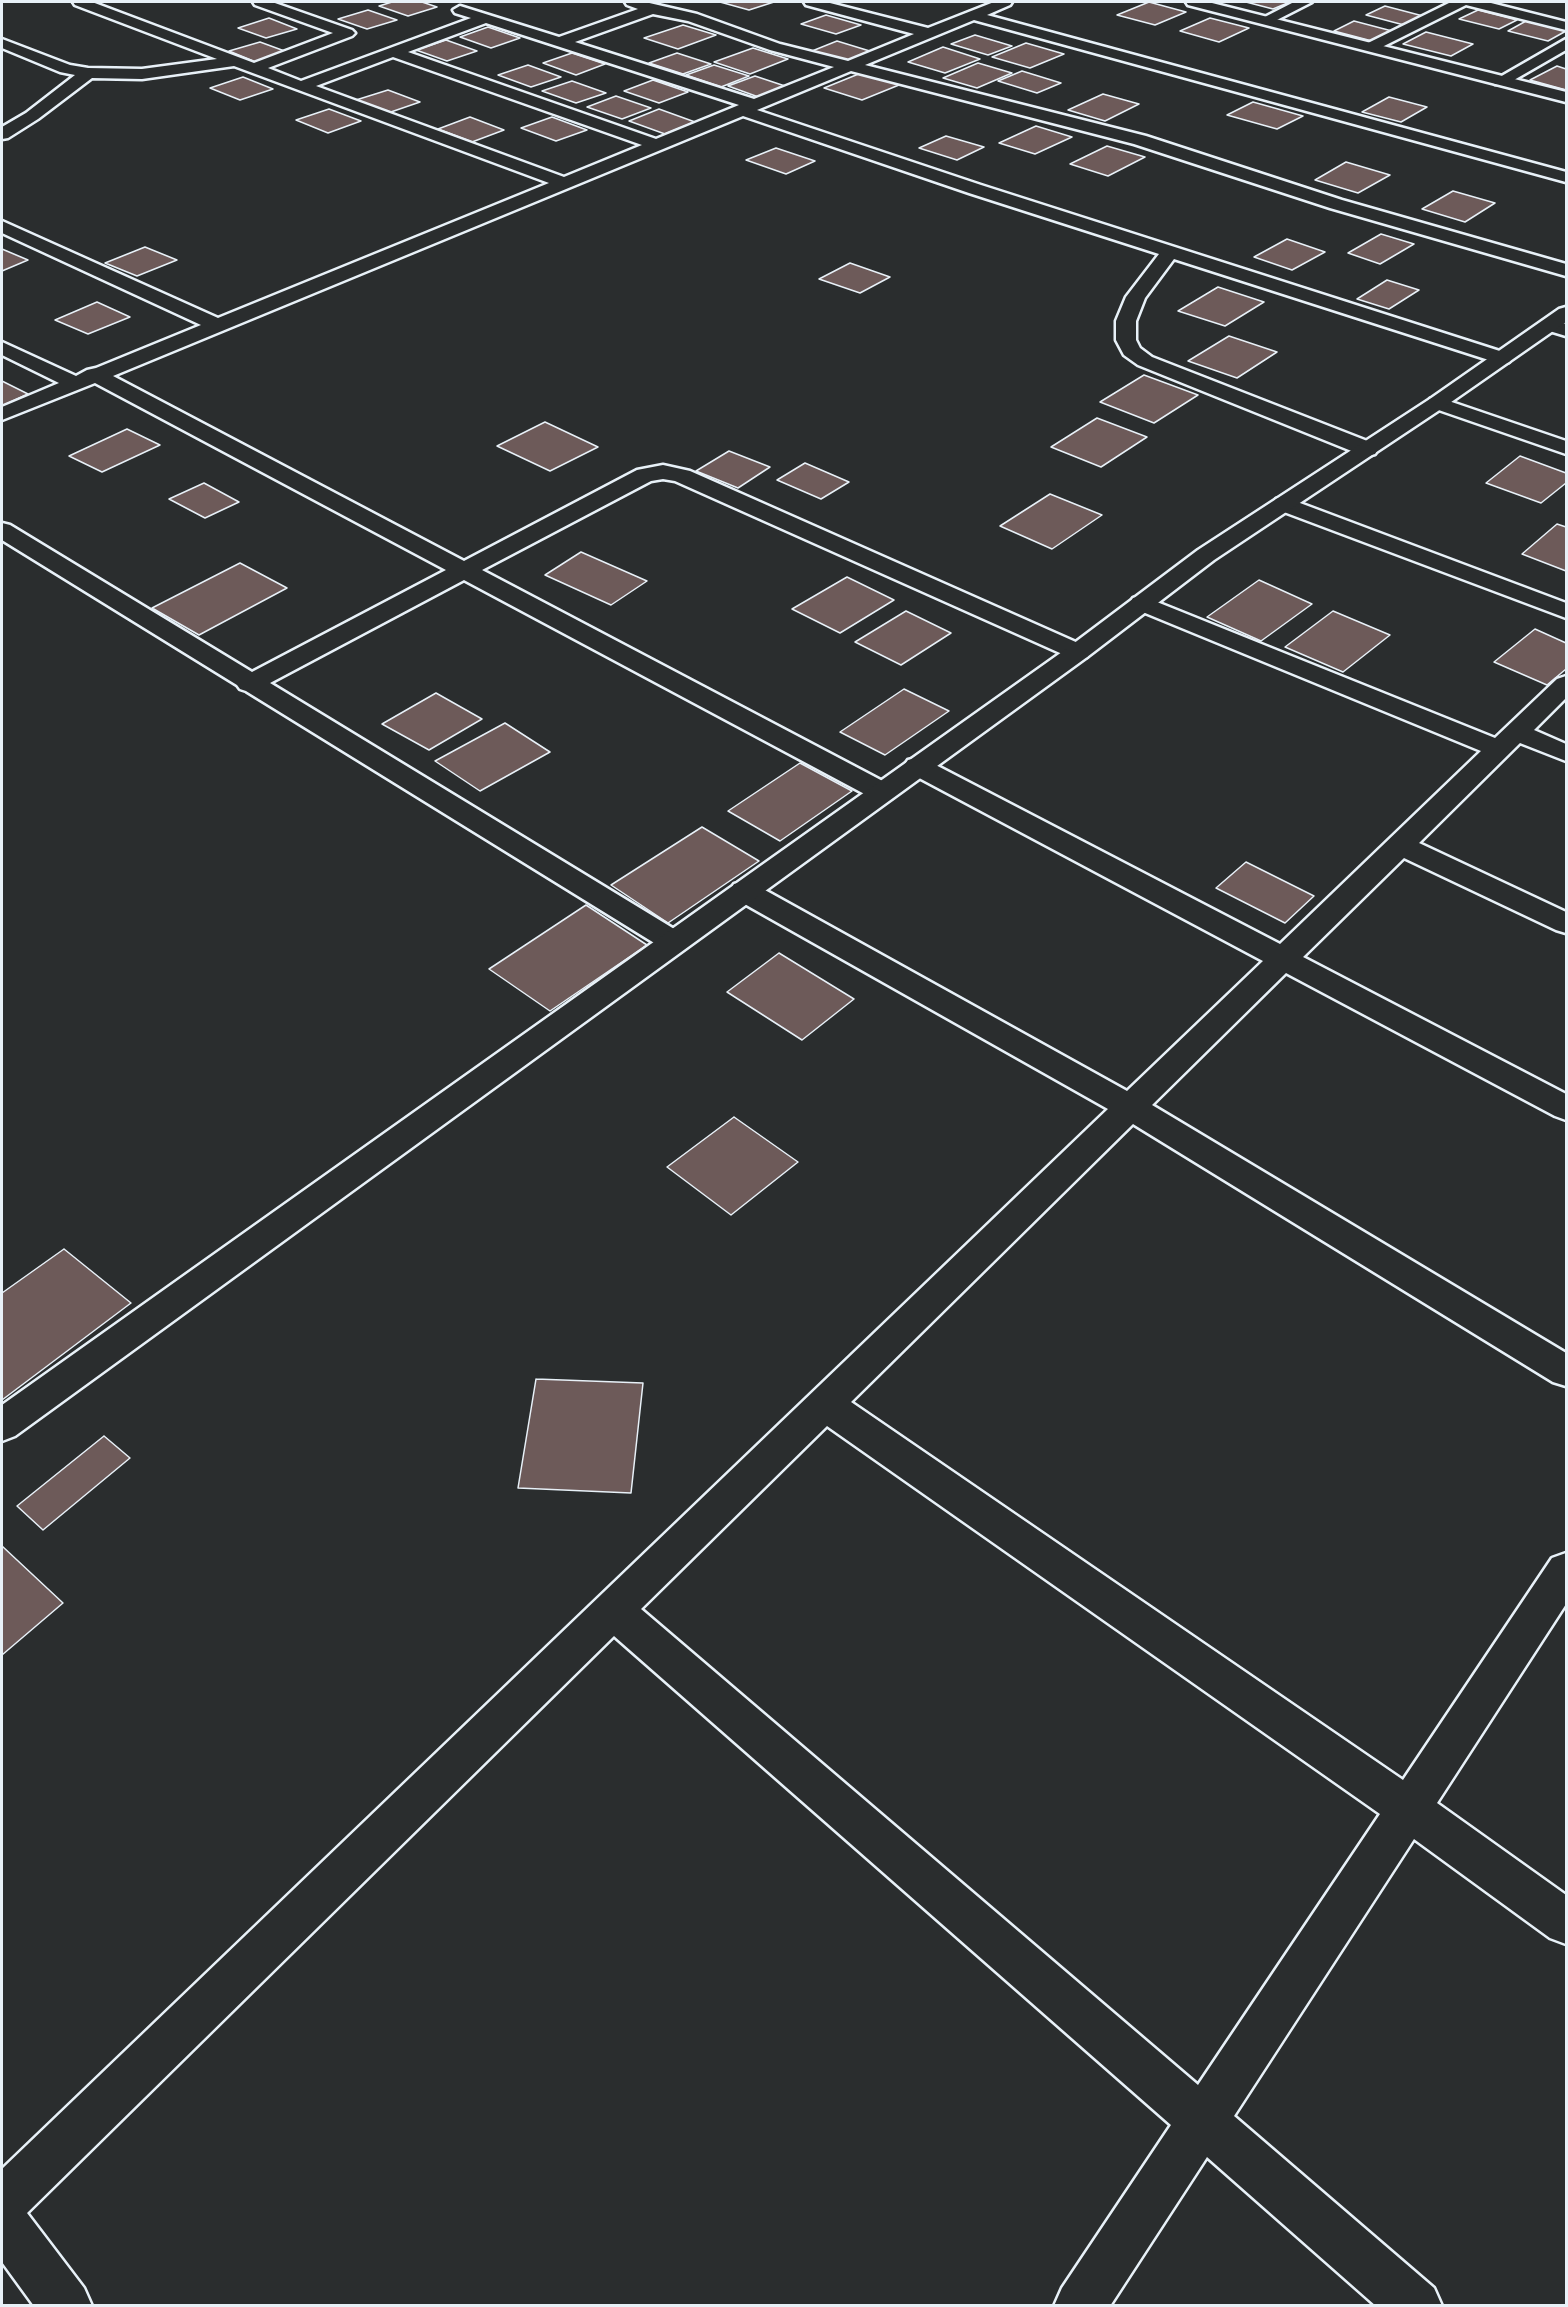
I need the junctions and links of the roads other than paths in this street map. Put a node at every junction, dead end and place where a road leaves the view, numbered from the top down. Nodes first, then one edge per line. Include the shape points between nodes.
1 (80, 2) edge
2 (260, 2) edge
3 (632, 2) edge
4 (811, 2) edge
5 (998, 2) edge
6 (1193, 2) edge
7 (1305, 2) edge
8 (1461, 2) edge
9 (1472, 2) edge
10 (652, 9) junction
11 (460, 10) dead end
12 (972, 15) junction
13 (486, 18) junction
14 (1266, 20) junction
15 (1566, 26) edge
16 (928, 33) junction
17 (560, 42) junction
18 (2, 43) edge
19 (1566, 44) edge
20 (1371, 47) junction
21 (393, 52) junction
22 (236, 61) junction
23 (850, 66) junction
24 (254, 68) junction
25 (88, 73) junction
26 (1501, 81) junction
27 (301, 86) junction
28 (1566, 97) edge
29 (749, 108) junction
30 (4, 130) edge
31 (657, 145) junction
32 (1566, 177) edge
33 (565, 183) junction
34 (2, 226) edge
35 (1171, 251) junction
36 (1566, 270) edge
37 (1561, 322) edge
38 (218, 325) junction
39 (2, 348) edge
40 (1502, 358) junction
41 (84, 379) junction
42 (1437, 403) junction
43 (2, 414) edge
44 (1566, 448) edge
45 (1367, 449) junction
46 (1284, 504) junction
47 (2, 530) edge
48 (463, 570) junction
49 (1142, 603) junction
50 (1566, 611) edge
51 (1078, 652) junction
52 (249, 684) junction
53 (1566, 684) edge
54 (1508, 741) junction
55 (1566, 753) edge
56 (918, 766) junction
57 (882, 792) junction
58 (1400, 845) junction
59 (744, 891) junction
60 (1566, 923) edge
61 (674, 942) junction
62 (1282, 960) junction
63 (1130, 1107) junction
64 (1566, 1108) edge
65 (1566, 1371) edge
66 (825, 1404) junction
67 (2, 1425) edge
68 (1566, 1571) edge
69 (613, 1610) junction
70 (1408, 1809) junction
71 (1566, 1922) edge
72 (1202, 2120) junction
73 (2, 2203) edge
74 (2, 2222) edge
75 (66, 2306) edge
76 (1080, 2306) edge
77 (1416, 2306) edge

1 - 22 street
2 - 24 street via 348,33
3 - 10 street
4 - 16 street
5 - 12 street
6 - 14 street
7 - 14 street
8 - 20 street
9 - 15 street
10 - 17 street
10 - 23 street via 693,17 775,47
11 - 13 street
12 - 16 street
12 - 32 street
13 - 17 street
13 - 21 street
14 - 20 street
16 - 23 street
17 - 29 street
18 - 25 street via 66,69
19 - 26 street
20 - 26 street
21 - 27 street
21 - 31 street
22 - 24 street
22 - 25 street via 142,74
23 - 29 street
23 - 36 street via 1140,140 1336,204
24 - 27 street
25 - 30 street
26 - 28 street
27 - 33 street
29 - 31 street
29 - 35 street via 975,189
31 - 33 street
33 - 38 street
34 - 38 street
35 - 40 street
35 - 45 street via 1136,297 1126,321 1126,340 1131,351 1145,361
37 - 40 street
38 - 41 street
39 - 41 street
40 - 42 street
41 - 43 street
41 - 48 street
42 - 44 street
42 - 45 street
45 - 46 street
46 - 49 street
46 - 50 street
47 - 52 street
48 - 51 street via 645,475 663,472 682,476
48 - 52 street
48 - 57 street
49 - 51 street
49 - 54 street
51 - 56 street
52 - 61 street
53 - 54 street
54 - 55 street
54 - 58 street
56 - 57 street
56 - 62 street
57 - 59 street
58 - 60 street
58 - 62 street
59 - 61 street
59 - 63 street
61 - 67 street
62 - 63 street
62 - 64 street
63 - 65 street
63 - 66 street
66 - 69 street
66 - 70 street
68 - 70 street
69 - 72 street
69 - 73 street
70 - 71 street
70 - 72 street
72 - 76 street
72 - 77 street
74 - 75 street

